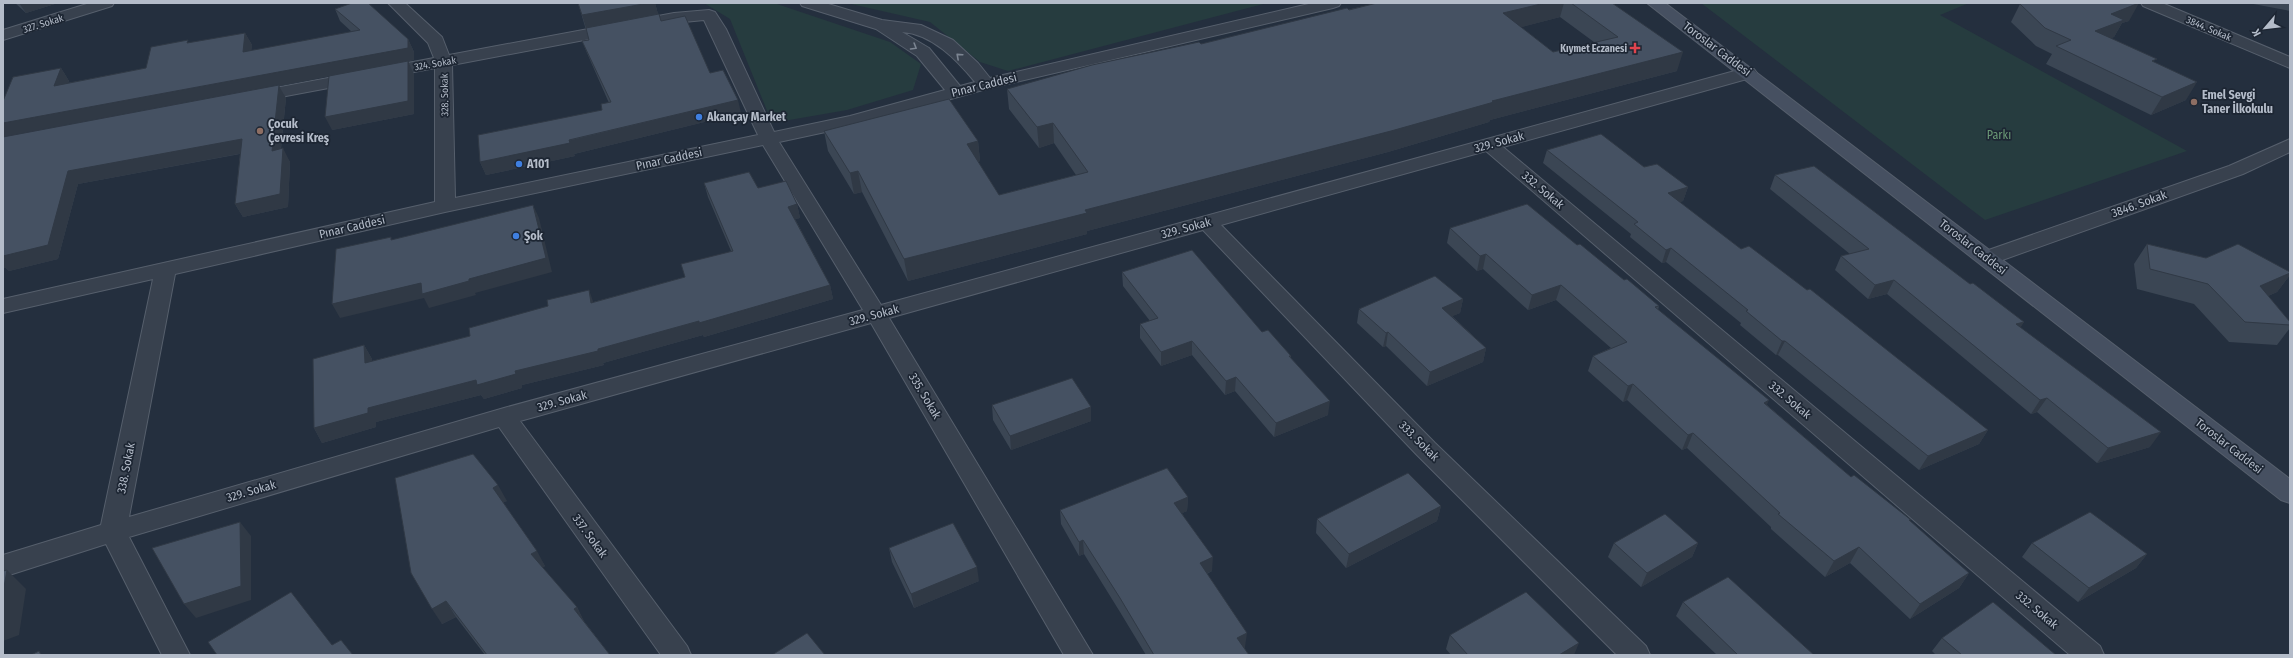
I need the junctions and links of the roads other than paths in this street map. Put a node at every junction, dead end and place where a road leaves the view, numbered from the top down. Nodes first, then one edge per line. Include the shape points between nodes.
1 (106, 3) edge
2 (396, 3) edge
3 (808, 3) edge
4 (1333, 3) edge
5 (1655, 3) edge
6 (2149, 3) edge
7 (881, 25) junction
8 (3, 35) edge
9 (443, 61) junction
10 (2290, 63) edge
11 (1748, 73) junction
12 (986, 84) junction
13 (956, 92) junction
14 (235, 101) edge
15 (768, 138) junction
16 (1490, 145) junction
17 (2290, 145) edge
18 (445, 206) junction
19 (1207, 223) junction
20 (1987, 258) junction
21 (165, 269) junction
22 (3, 306) edge
23 (876, 314) junction
24 (504, 417) junction
25 (2290, 493) edge
26 (113, 532) junction
27 (3, 566) edge
28 (176, 655) edge
29 (677, 655) edge
30 (1079, 655) edge
31 (1636, 655) edge
32 (2090, 655) edge

1 - 8 street, 327. Sokak
2 - 9 street, 328. Sokak via 436,41
3 - 7 street
4 - 12 street, Pınar Caddesi
5 - 11 main road, Toroslar Caddesi
6 - 10 street, 3844. Sokak
12 -> 7 street via 947,44 915,28
7 -> 13 street via 923,52
9 - 14 street, 324. Sokak
9 - 15 street, 324. Sokak via 674,18 709,15 718,29
9 - 18 street, 328. Sokak
11 - 16 street, 329. Sokak
11 - 20 main road, Toroslar Caddesi
12 - 13 street, Pınar Caddesi
13 - 15 street, Pınar Caddesi via 852,120
15 - 18 street, Pınar Caddesi
15 - 23 street, 335. Sokak
16 - 19 street, 329. Sokak
16 - 32 street, 332. Sokak
17 - 20 street, 3846. Sokak via 2236,170
18 - 21 street, Pınar Caddesi
19 - 23 street, 329. Sokak
19 - 31 street, 333. Sokak via 1426,449
20 - 25 main road, Toroslar Caddesi
21 - 22 street, Pınar Caddesi
21 - 26 street, 338. Sokak
23 - 24 street, 329. Sokak
23 - 30 street, 335. Sokak
24 - 26 street, 329. Sokak
24 - 29 street, 337. Sokak
26 - 27 street, 329. Sokak
26 - 28 street

